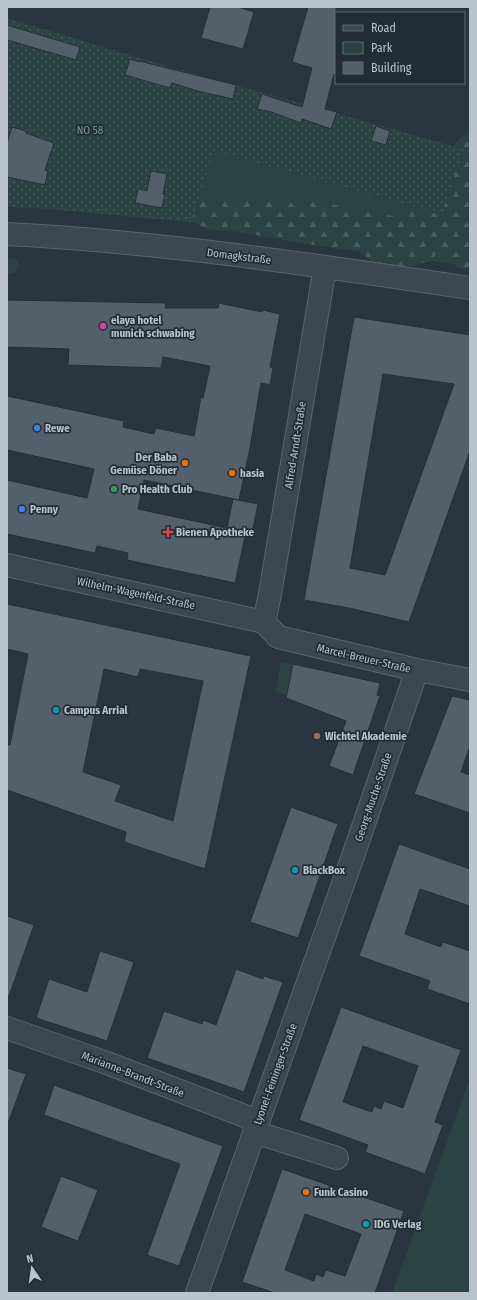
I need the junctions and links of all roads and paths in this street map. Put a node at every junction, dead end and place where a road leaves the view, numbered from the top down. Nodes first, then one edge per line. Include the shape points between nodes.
1 (7, 234) edge
2 (325, 267) junction
3 (470, 288) edge
4 (7, 565) edge
5 (264, 622) junction
6 (417, 670) junction
7 (470, 680) edge
8 (353, 856) joint
9 (7, 1028) edge
10 (256, 1127) junction
11 (337, 1158) dead end
12 (197, 1293) edge

1 - 2 street, Domagkstraße via 155,245
2 - 3 street, Domagkstraße
2 - 5 street, Alfred-Arndt-Straße
4 - 5 street, Wilhelm-Wagenfeld-Straße
5 - 6 street, Marcel-Breuer-Straße via 278,637
6 - 7 street, Marcel-Breuer-Straße
6 - 8 street, Georg-Muche-Straße
8 - 10 street, Lyonel-Feininger-Straße
9 - 10 street, Marianne-Brandt-Straße via 107,1063
10 - 11 street, Marianne-Brandt-Straße
10 - 12 street, Lyonel-Feininger-Straße

